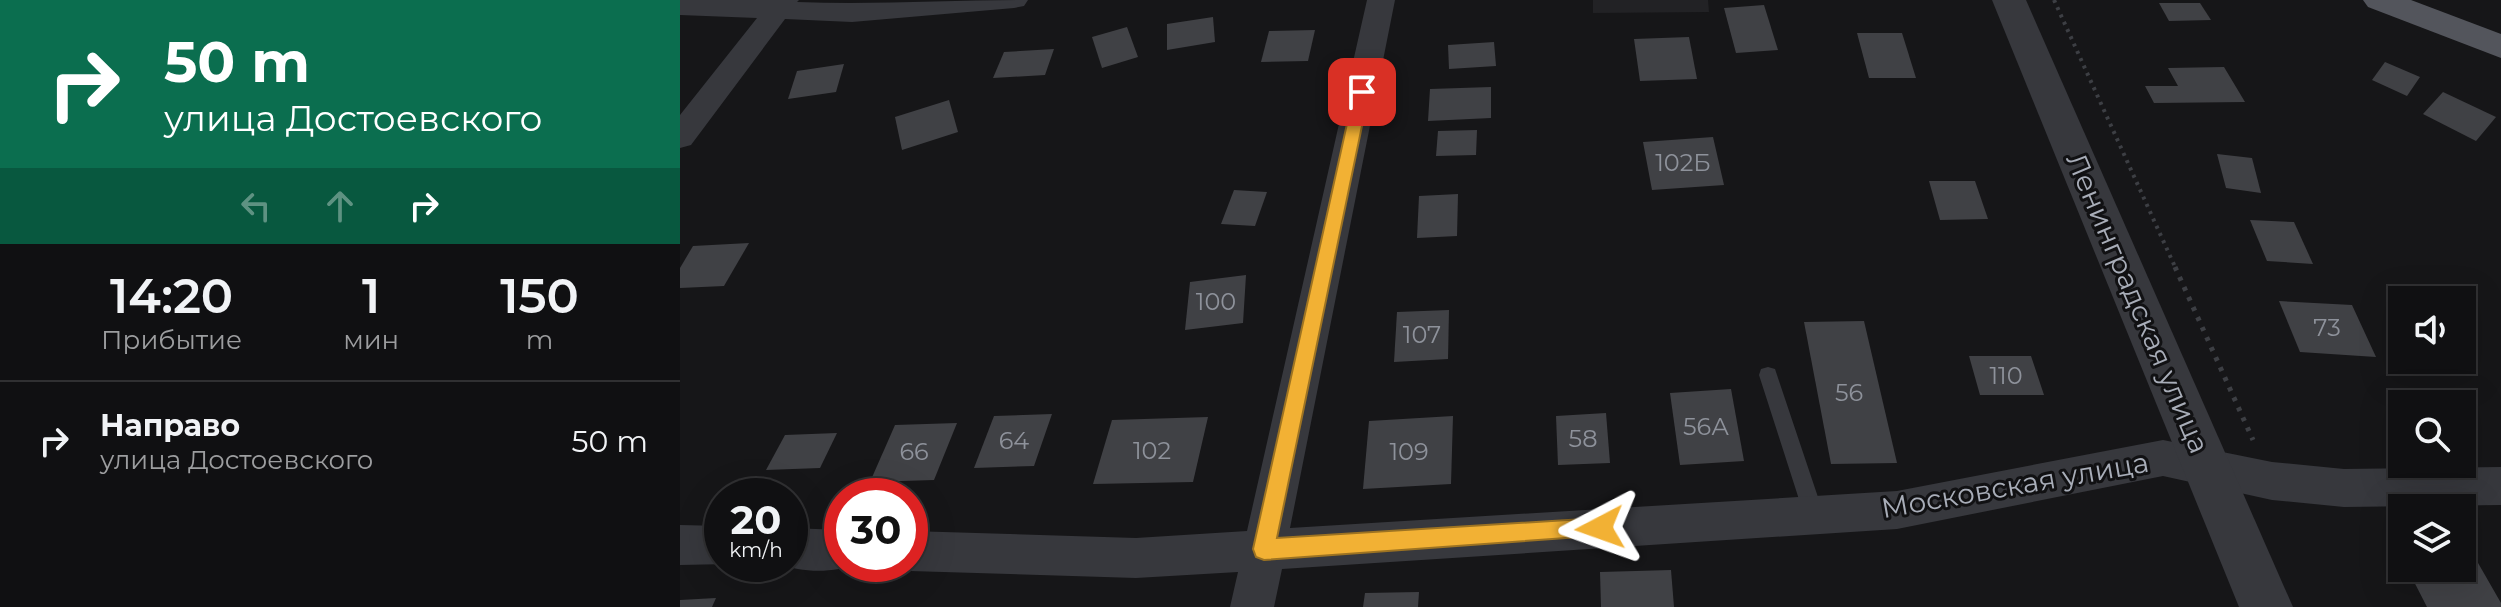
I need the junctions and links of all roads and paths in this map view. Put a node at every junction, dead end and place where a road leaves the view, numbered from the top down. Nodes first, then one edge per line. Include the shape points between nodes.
1 (1014, 0) edge
2 (1381, 0) edge
3 (2009, 0) edge
4 (2054, 0) edge
5 (2380, 0) edge
6 (781, 5) edge
7 (680, 6) edge
8 (2501, 47) edge
9 (680, 137) edge
10 (1768, 375) dead end
11 (2208, 465) junction
12 (2272, 481) junction
13 (2501, 486) edge
14 (1814, 515) junction
15 (680, 545) edge
16 (704, 546) edge
17 (1264, 549) junction
18 (928, 552) edge
19 (1252, 607) edge
20 (2266, 607) edge

1 - 6 street via 852,13
2 - 17 street
3 - 11 street, Ленинградская улица
4 - 12 path
5 - 8 main road
6 - 7 street
6 - 9 street
10 - 14 lane
11 - 12 street, Московская улица
11 - 14 street, Московская улица via 2163,458 1897,510
11 - 20 street, Ленинградская улица
12 - 13 street, Московская улица via 2344,488
14 - 17 street, Московская улица
15 - 16 street
17 - 18 street, Московская улица via 1136,558
17 - 19 street

